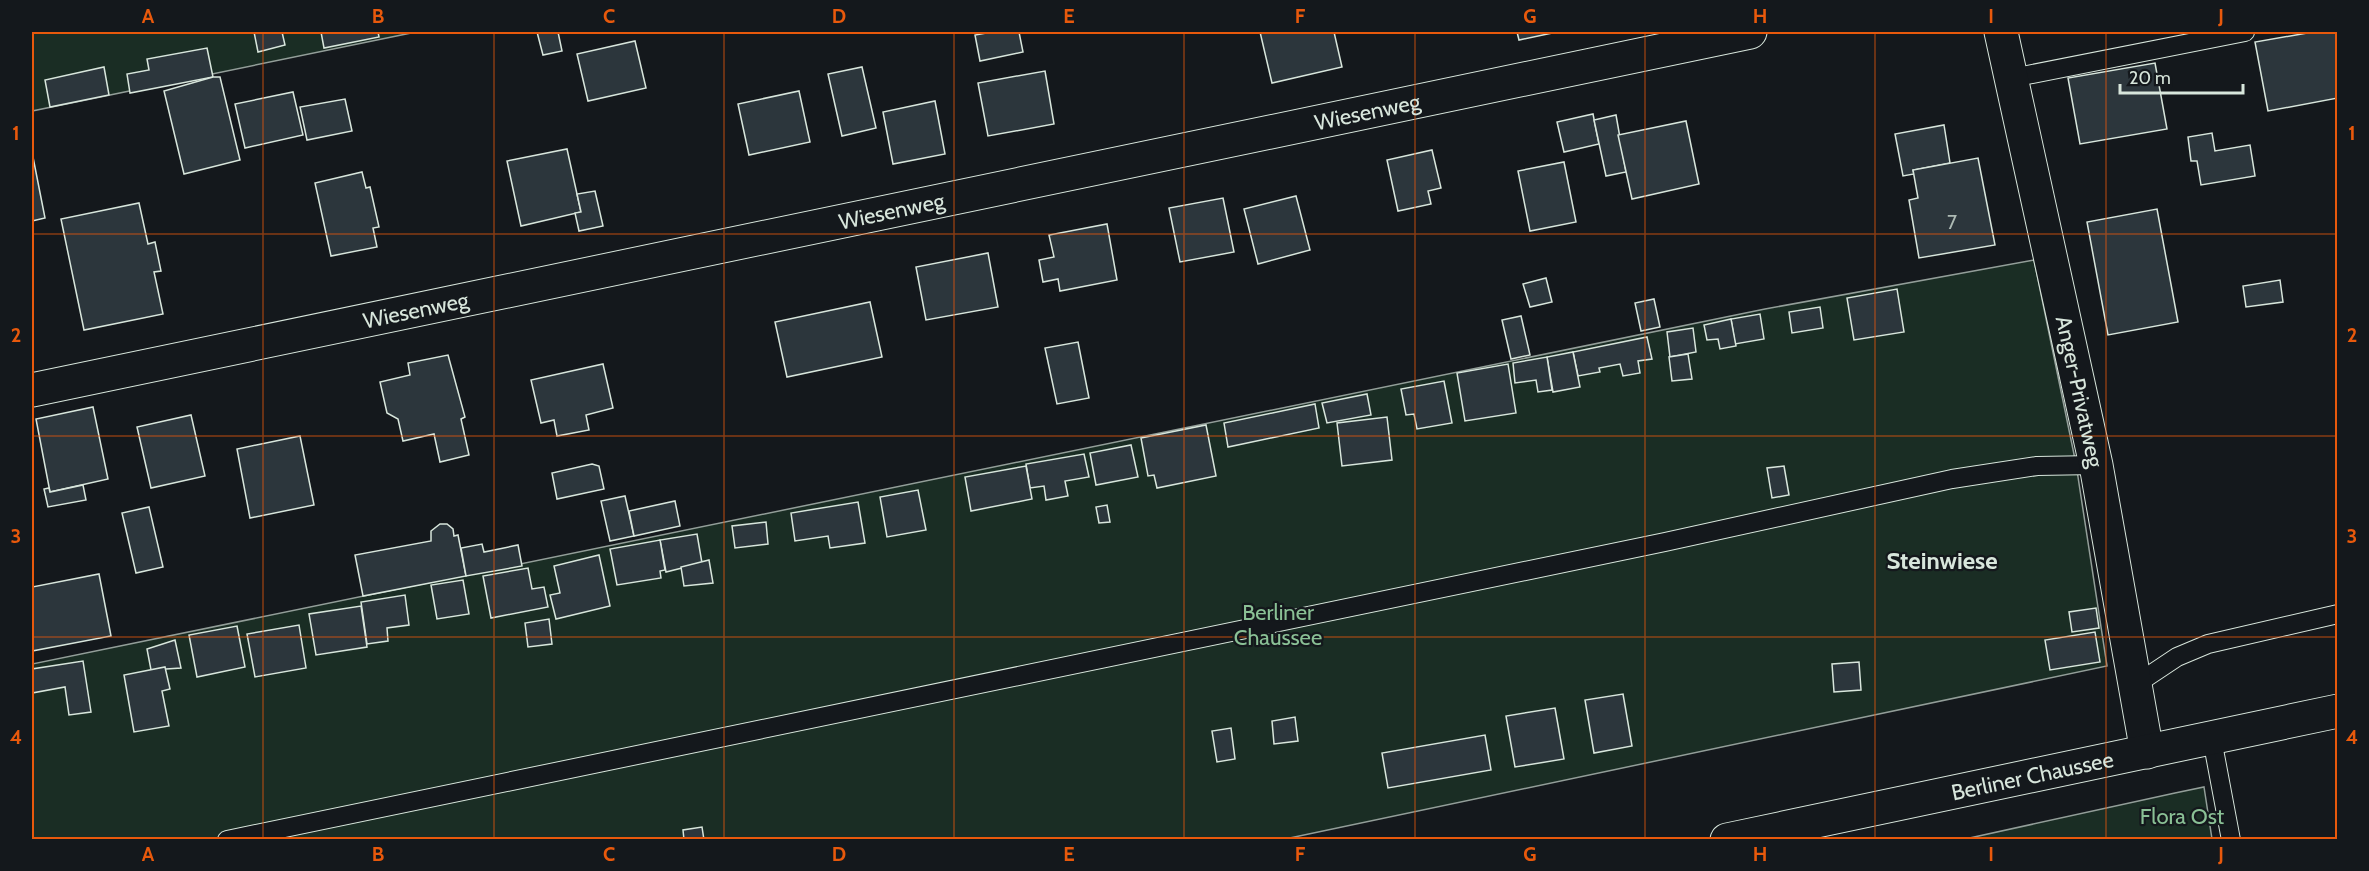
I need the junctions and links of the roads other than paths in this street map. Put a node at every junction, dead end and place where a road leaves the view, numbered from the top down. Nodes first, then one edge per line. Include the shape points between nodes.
1 (1750, 32) edge
2 (2001, 32) edge
3 (2245, 32) edge
4 (2012, 78) junction
5 (32, 390) edge
6 (2096, 465) junction
7 (2337, 614) edge
8 (2135, 685) junction
9 (2337, 711) edge
10 (2212, 739) junction
11 (2147, 752) junction
12 (227, 840) edge
13 (1727, 840) edge
14 (2231, 840) edge

1 - 5 street, Wiesenweg
2 - 4 street, Anger-Privatweg
3 - 4 lane
4 - 6 street, Anger-Privatweg
6 - 8 street, Anger-Privatweg
6 - 12 lane via 2017,468 1898,489 1642,547
7 - 8 lane via 2208,644 2177,657
8 - 11 street, Anger-Privatweg
9 - 10 street, Berliner Chaussee
10 - 11 street, Berliner Chaussee
10 - 14 lane
11 - 13 street, Berliner Chaussee

